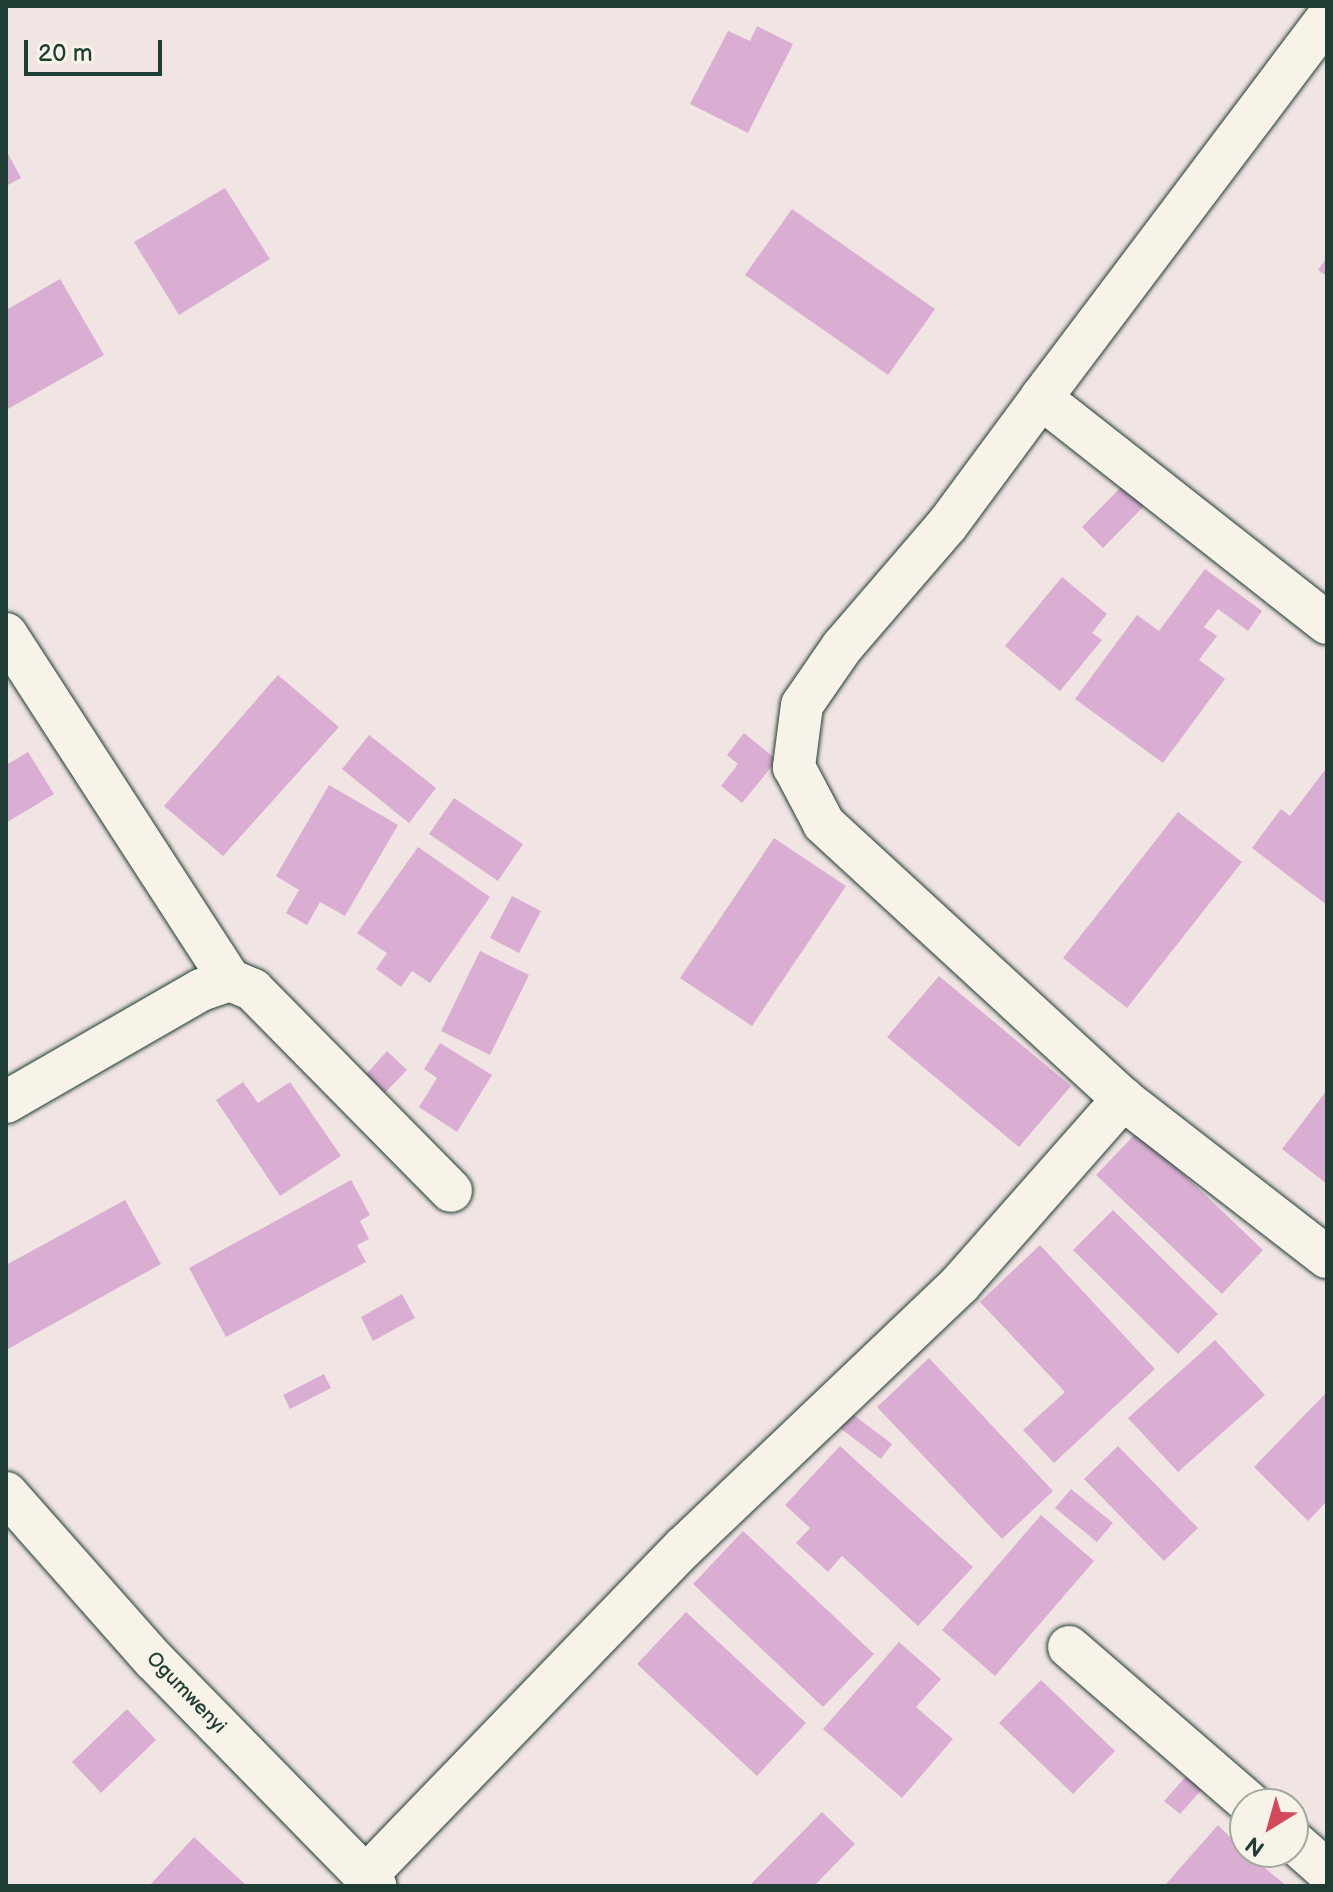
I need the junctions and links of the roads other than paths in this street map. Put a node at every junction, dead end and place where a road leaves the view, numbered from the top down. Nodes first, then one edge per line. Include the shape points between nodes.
1 (1327, 19) edge
2 (1041, 398) junction
3 (1327, 623) edge
4 (6, 634) edge
5 (230, 980) junction
6 (1123, 1099) junction
7 (6, 1102) edge
8 (451, 1191) dead end
9 (1327, 1257) edge
10 (6, 1493) edge
11 (1069, 1647) dead end
12 (1232, 1788) edge
13 (1309, 1855) edge
14 (1327, 1871) edge
15 (370, 1881) edge

1 - 2 street
2 - 3 street
2 - 6 street via 947,525 842,647 802,705 794,767 824,824
4 - 5 street
5 - 7 street via 201,990
5 - 8 street via 253,990
6 - 9 street
6 - 15 street via 960,1284 684,1547
10 - 15 street, Ogumwenyi via 153,1659
11 - 12 street
13 - 14 street

